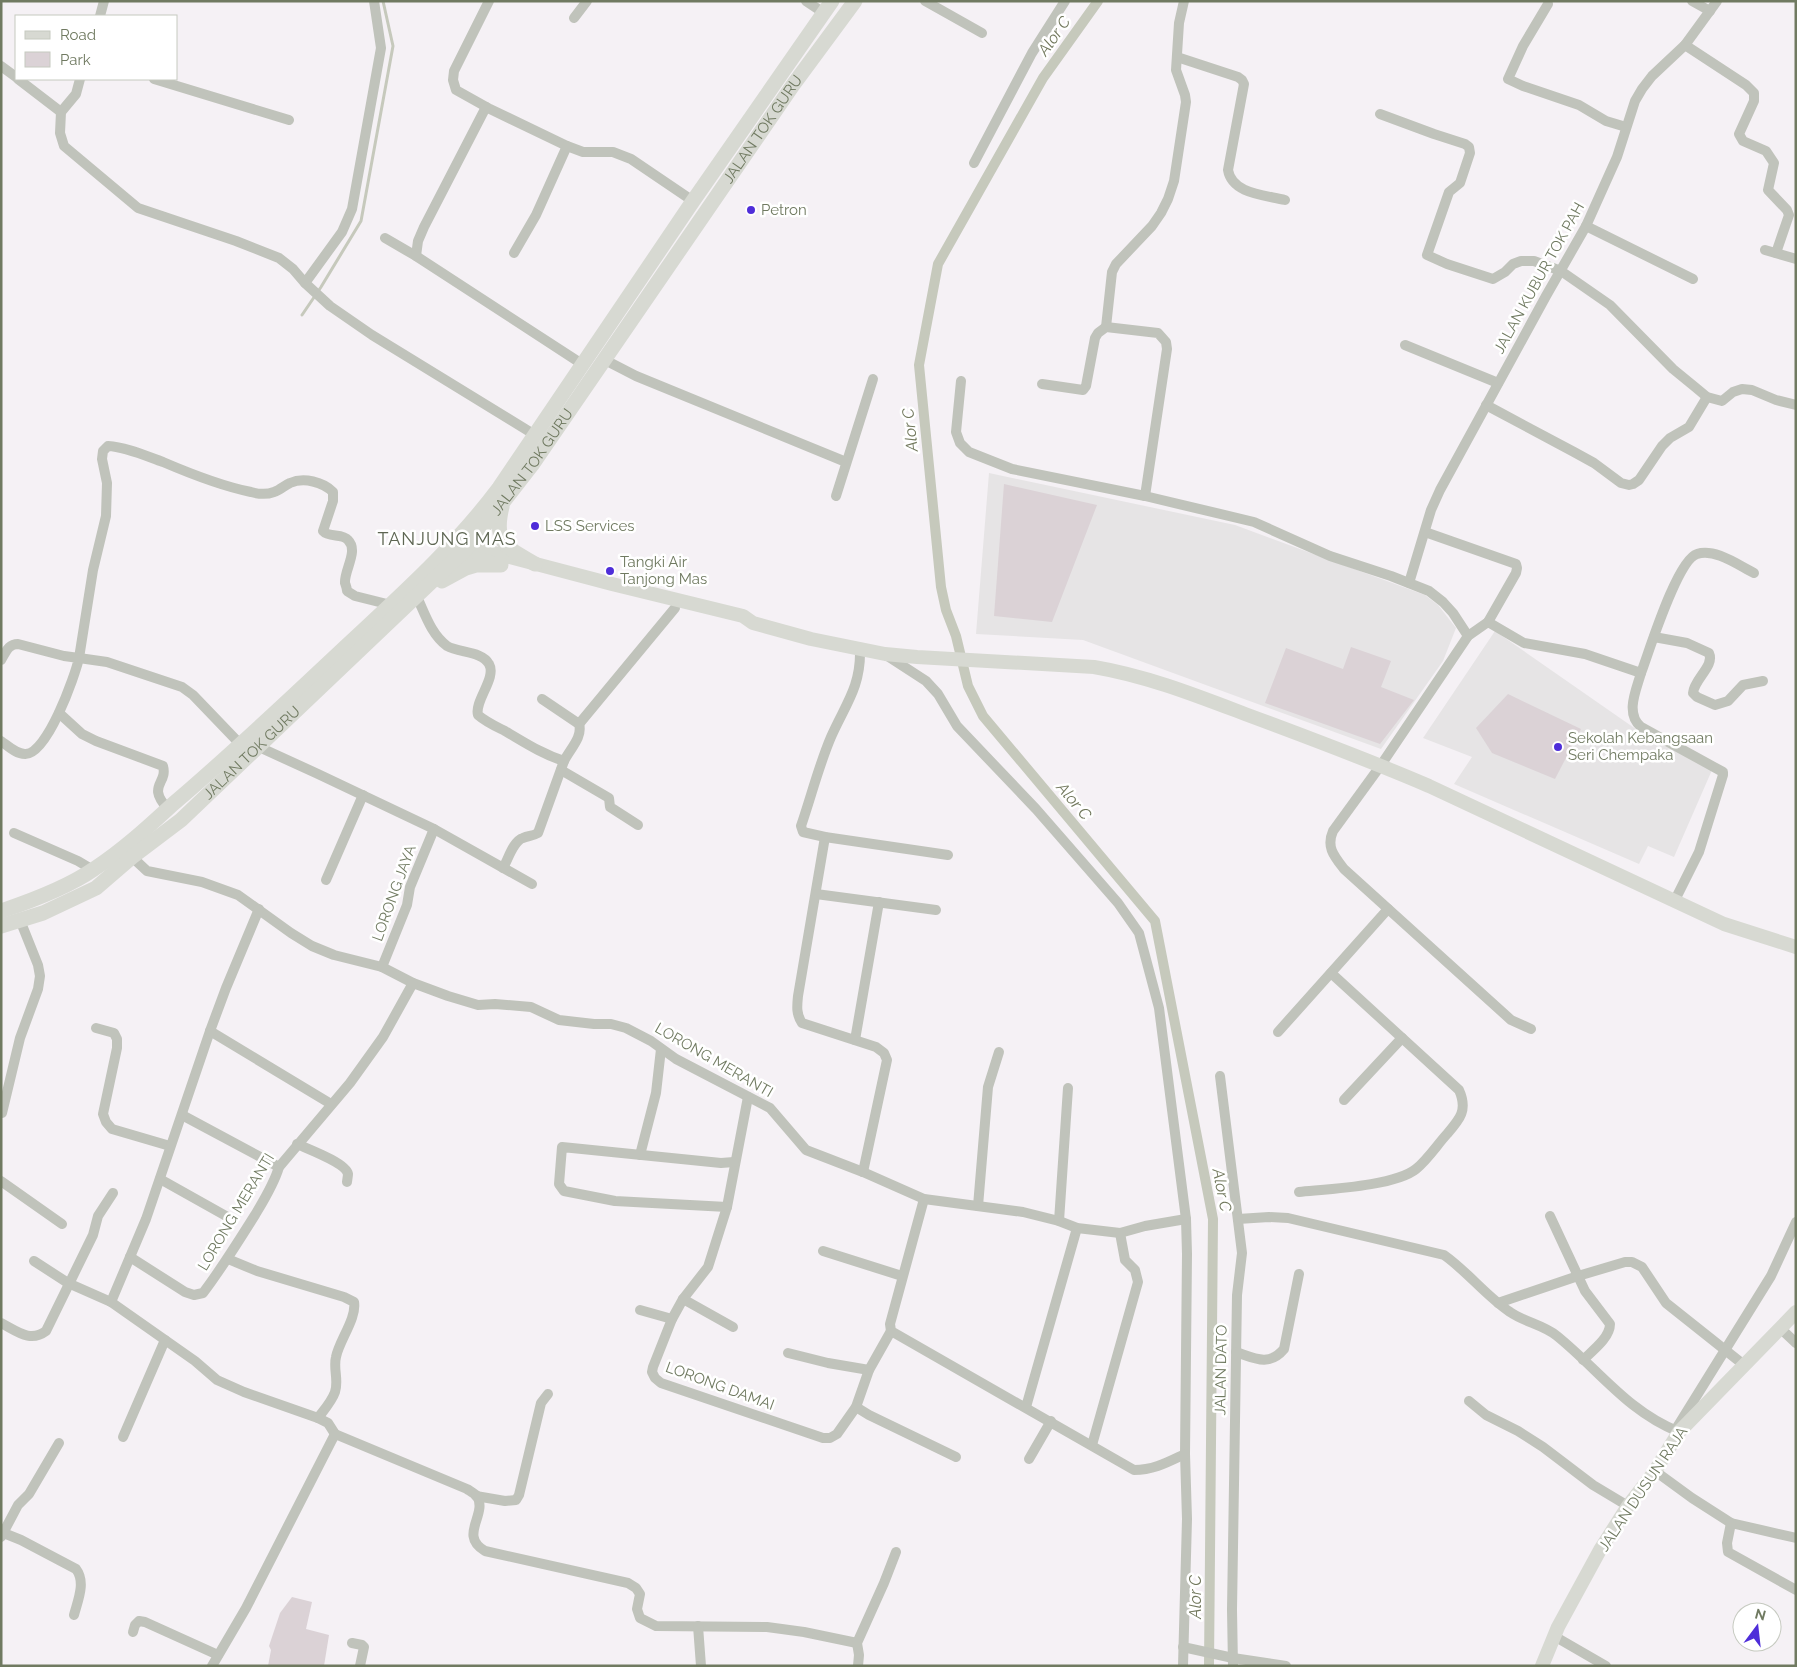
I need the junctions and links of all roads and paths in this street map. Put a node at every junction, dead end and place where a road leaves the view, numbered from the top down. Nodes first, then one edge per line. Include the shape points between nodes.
1 (104, 1) edge
2 (374, 1) edge
3 (489, 1) edge
4 (587, 1) edge
5 (806, 1) edge
6 (851, 1) edge
7 (855, 1) edge
8 (925, 1) edge
9 (1065, 1) edge
10 (1184, 1) edge
11 (1692, 1) edge
12 (1717, 1) edge
13 (1548, 4) dead end
14 (828, 7) edge
15 (1710, 11) junction
16 (100, 15) edge
17 (574, 18) dead end
18 (837, 25) junction
19 (982, 34) dead end
20 (1685, 46) junction
21 (1177, 58) junction
22 (1, 66) edge
23 (15, 76) edge
24 (20, 80) edge
25 (80, 80) edge
26 (157, 80) edge
27 (486, 107) junction
28 (61, 112) junction
29 (1380, 114) dead end
30 (289, 120) dead end
31 (1626, 127) junction
32 (566, 146) junction
33 (974, 163) dead end
34 (693, 200) junction
35 (1285, 200) dead end
36 (1586, 226) junction
37 (385, 238) dead end
38 (1765, 250) dead end
39 (514, 253) dead end
40 (1776, 253) junction
41 (416, 256) junction
42 (1796, 259) edge
43 (1561, 271) junction
44 (1693, 279) dead end
45 (307, 284) junction
46 (1106, 327) junction
47 (1405, 345) dead end
48 (604, 360) junction
49 (582, 364) junction
50 (873, 379) dead end
51 (961, 381) dead end
52 (1498, 383) junction
53 (1042, 384) dead end
54 (1707, 397) junction
55 (1486, 405) junction
56 (1796, 405) edge
57 (535, 435) junction
58 (846, 462) junction
59 (836, 496) dead end
60 (1145, 496) junction
61 (503, 503) junction
62 (1424, 532) junction
63 (458, 548) junction
64 (535, 564) junction
65 (501, 565) junction
66 (1754, 573) dead end
67 (434, 581) junction
68 (1409, 584) junction
69 (417, 597) junction
70 (391, 604) junction
71 (675, 608) junction
72 (1488, 622) junction
73 (753, 623) junction
74 (1468, 636) junction
75 (1654, 637) junction
76 (860, 650) junction
77 (885, 654) junction
78 (79, 658) junction
79 (1, 660) edge
80 (1641, 673) junction
81 (1763, 681) dead end
82 (542, 698) dead end
83 (59, 713) junction
84 (578, 724) junction
85 (1, 741) edge
86 (241, 745) junction
87 (259, 747) junction
88 (562, 765) junction
89 (1381, 765) junction
90 (363, 796) junction
91 (168, 809) junction
92 (638, 826) dead end
93 (434, 829) junction
94 (14, 832) dead end
95 (825, 837) junction
96 (948, 855) dead end
97 (132, 857) junction
98 (503, 868) junction
99 (93, 870) junction
100 (326, 880) dead end
101 (532, 884) dead end
102 (816, 894) junction
103 (879, 902) junction
104 (1674, 902) junction
105 (259, 909) junction
106 (1388, 909) junction
107 (936, 910) dead end
108 (1, 911) edge
109 (20, 920) junction
110 (1, 926) edge
111 (1796, 947) edge
112 (382, 967) junction
113 (1331, 973) junction
114 (414, 983) junction
115 (96, 1028) dead end
116 (1531, 1030) dead end
117 (210, 1031) junction
118 (1278, 1032) dead end
119 (1402, 1038) junction
120 (855, 1040) junction
121 (661, 1049) junction
122 (1000, 1052) dead end
123 (1220, 1076) dead end
124 (1068, 1088) dead end
125 (748, 1097) junction
126 (1344, 1100) dead end
127 (331, 1104) junction
128 (2, 1113) edge
129 (182, 1116) junction
130 (297, 1144) junction
131 (170, 1146) junction
132 (640, 1155) junction
133 (734, 1162) junction
134 (279, 1167) junction
135 (863, 1172) junction
136 (160, 1178) junction
137 (1, 1181) edge
138 (347, 1182) dead end
139 (1299, 1192) dead end
140 (113, 1193) dead end
141 (924, 1198) junction
142 (978, 1206) junction
143 (727, 1207) junction
144 (226, 1216) dead end
145 (1550, 1216) dead end
146 (1186, 1219) junction
147 (1238, 1219) junction
148 (1059, 1221) junction
149 (1796, 1222) edge
150 (62, 1224) dead end
151 (1077, 1228) junction
152 (1120, 1233) junction
153 (823, 1251) dead end
154 (130, 1257) junction
155 (228, 1259) junction
156 (34, 1262) dead end
157 (1299, 1274) dead end
158 (902, 1276) junction
159 (1578, 1276) junction
160 (68, 1283) junction
161 (683, 1299) junction
162 (111, 1302) junction
163 (1498, 1303) junction
164 (640, 1310) dead end
165 (1796, 1312) edge
166 (672, 1319) junction
167 (1, 1323) edge
168 (733, 1327) dead end
169 (1780, 1328) junction
170 (891, 1331) junction
171 (165, 1340) junction
172 (1796, 1343) edge
173 (1726, 1350) junction
174 (1236, 1352) junction
175 (788, 1353) dead end
176 (1583, 1360) junction
177 (1744, 1366) junction
178 (869, 1370) junction
179 (548, 1394) dead end
180 (1469, 1401) dead end
181 (856, 1407) junction
182 (1026, 1407) junction
183 (318, 1418) junction
184 (1051, 1421) junction
185 (1677, 1432) junction
186 (335, 1434) junction
187 (123, 1438) dead end
188 (59, 1443) dead end
189 (1092, 1445) junction
190 (1185, 1454) junction
191 (956, 1456) dead end
192 (1029, 1460) dead end
193 (1655, 1472) junction
194 (476, 1496) junction
195 (1628, 1506) junction
196 (1731, 1523) junction
197 (2, 1534) edge
198 (1796, 1538) edge
199 (896, 1552) dead end
200 (1796, 1590) edge
201 (74, 1615) dead end
202 (698, 1626) junction
203 (133, 1632) dead end
204 (1554, 1636) junction
205 (352, 1643) dead end
206 (858, 1643) junction
207 (1186, 1647) junction
208 (218, 1655) junction
209 (1232, 1660) edge
210 (212, 1666) edge
211 (360, 1666) edge
212 (701, 1666) edge
213 (858, 1666) edge
214 (1183, 1666) edge
215 (1286, 1666) edge
216 (1542, 1666) edge
217 (1606, 1666) edge

1 - 16 street
2 - 45 street via 381,48 352,209 342,232
3 - 27 street via 454,71 453,80 456,90
4 - 17 street
5 - 14 street
6 - 18 main road
7 - 18 main road, JALAN TOK GURU
8 - 19 street
9 - 33 street via 1032,53
10 - 21 street
11 - 15 street
12 - 15 street, JALAN KUBUR TOK PAH
13 - 31 street via 1523,46 1508,80 1579,105 1606,121
14 - 34 main road, JALAN TOK GURU
15 - 20 street, JALAN KUBUR TOK PAH
18 - 48 main road, JALAN TOK GURU
20 - 31 street, JALAN KUBUR TOK PAH via 1642,89
20 - 40 street via 1754,93 1754,101 1739,134 1743,140 1766,151 1774,162 1768,190 1789,215
21 - 35 street via 1242,80 1244,84 1229,177 1232,183 1248,191
21 - 46 street via 1176,72 1186,100 1174,181 1161,213 1112,272
22 - 23 street
24 - 28 street
25 - 28 street via 76,94
26 - 30 street
27 - 32 street
27 - 41 street via 424,227
28 - 45 street via 60,133 64,146 138,208 279,258
29 - 43 street via 1469,147 1460,183 1449,192 1427,255 1493,278 1521,261 1534,261
31 - 36 street, JALAN KUBUR TOK PAH via 1614,164
32 - 34 street via 583,152 613,152 631,158
32 - 39 street via 536,215
34 - 49 main road, JALAN TOK GURU
36 - 43 street, JALAN KUBUR TOK PAH
36 - 44 street
37 - 41 street
38 - 40 street
40 - 42 street
41 - 49 street
43 - 52 street, JALAN KUBUR TOK PAH
43 - 54 street via 1610,305 1673,369
45 - 57 street via 330,306 372,335
46 - 53 street via 1095,338 1083,390
46 - 60 street via 1155,332 1166,342
47 - 52 street
48 - 58 street
48 - 61 main road, JALAN TOK GURU
49 - 57 main road, JALAN TOK GURU
50 - 58 street
51 - 60 street via 956,432 960,443 969,452 1012,469
52 - 55 street, JALAN KUBUR TOK PAH
54 - 55 street via 1689,427 1670,438 1639,480 1629,485
54 - 56 street via 1722,400 1742,389
55 - 62 street, JALAN KUBUR TOK PAH via 1440,490
57 - 63 main road, JALAN TOK GURU
58 - 59 street
60 - 68 street via 1254,522 1330,556
61 - 63 main road, JALAN TOK GURU
61 - 64 main road via 498,527 500,536 512,550
62 - 68 street, JALAN KUBUR TOK PAH
62 - 72 street via 1516,564 1516,573
63 - 64 main road
63 - 65 main road
63 - 67 main road, JALAN TOK GURU
63 - 70 main road, JALAN TOK GURU
64 - 73 main road via 743,616
65 - 67 main road via 476,565
65 - 71 main road
66 - 75 street via 1716,554 1695,554 1675,582
67 - 69 main road, JALAN TOK GURU
68 - 74 street via 1429,591 1443,602
69 - 87 main road, JALAN TOK GURU
69 - 88 street via 431,629 439,638 449,647 482,657 489,664 491,670 477,709 478,715
70 - 78 street via 355,596 347,591 345,582 352,549 350,541 323,531 334,501 333,492 328,487 302,480 273,492 249,492 108,446 102,459 108,483 106,516
70 - 86 main road, JALAN TOK GURU
71 - 73 main road via 736,624
71 - 84 street
72 - 74 street
72 - 80 street via 1524,643 1584,654
73 - 76 main road
74 - 89 street
75 - 80 street
75 - 81 street via 1687,643 1709,653 1709,661 1694,687 1693,693 1697,697 1715,704 1727,702 1743,685
76 - 77 main road
76 - 95 street via 858,680 830,738 801,826 803,832
77 - 89 main road via 1094,667 1138,676
77 - 146 street via 938,694 957,726 1036,809 1118,903 1139,933 1159,1008
78 - 79 street via 13,644
78 - 83 street
78 - 86 street via 107,662 182,688 193,695
80 - 104 street via 1632,710 1635,722 1722,772 1723,776 1699,852
82 - 84 street
83 - 85 street via 34,751 26,754 17,752
83 - 91 street via 82,734 163,766 158,793
84 - 88 street via 580,734
86 - 91 main road, JALAN TOK GURU
87 - 90 street
87 - 97 main road, JALAN TOK GURU via 181,820
88 - 92 street via 609,798 610,807
88 - 98 street via 538,832 517,842
89 - 104 main road
89 - 106 street via 1330,838 1332,853 1344,869
90 - 93 street
90 - 100 street
91 - 99 main road, JALAN TOK GURU via 128,845
93 - 98 street
93 - 112 street, LORONG JAYA
94 - 99 street
95 - 96 street
95 - 102 street
97 - 105 street, LORONG MERANTI via 147,871 223,888
97 - 109 main road, JALAN TOK GURU via 96,888
98 - 101 street
99 - 108 main road, JALAN TOK GURU via 41,896
102 - 103 street
102 - 120 street via 798,996 798,1017 809,1026
103 - 107 street
103 - 120 street
104 - 111 main road via 1724,924
105 - 112 street, LORONG MERANTI via 312,946
105 - 117 street
106 - 113 street
106 - 116 street via 1510,1020
109 - 110 main road, JALAN TOK GURU
109 - 128 street via 40,976 20,1038
112 - 114 street, LORONG MERANTI
113 - 118 street
113 - 119 street
114 - 121 street, LORONG MERANTI via 478,1005 512,1004 531,1007 559,1020 626,1028
114 - 127 street, LORONG MERANTI via 383,1037
115 - 131 street via 114,1033 117,1039 103,1114 106,1122 112,1129
117 - 127 street
117 - 129 street
119 - 126 street
119 - 139 street via 1459,1090 1463,1109 1458,1121 1416,1169 1406,1175
120 - 135 street via 876,1047 887,1060
121 - 125 street, LORONG MERANTI
121 - 132 street via 656,1093
122 - 142 street via 988,1087
123 - 147 street, JALAN DATO
124 - 148 street
125 - 133 street, LORONG DAMAI
125 - 135 street, LORONG MERANTI via 770,1108 806,1150
127 - 130 street, LORONG MERANTI
129 - 131 street
129 - 134 street
130 - 134 street, LORONG MERANTI
130 - 138 street via 336,1162 346,1170
131 - 136 street
132 - 133 street
132 - 143 street via 562,1147 559,1184 564,1191 615,1201
133 - 143 street, LORONG DAMAI
134 - 155 street, LORONG MERANTI
135 - 141 street, LORONG MERANTI
136 - 144 street
136 - 154 street
137 - 150 street
140 - 160 street via 103,1207 93,1235
141 - 142 street, LORONG MERANTI
141 - 158 street, LORONG DAMAI
142 - 148 street, LORONG MERANTI
143 - 161 street, LORONG DAMAI via 708,1267
145 - 159 street
146 - 152 street, LORONG MERANTI
146 - 190 street
147 - 163 street via 1288,1218 1439,1253 1453,1261
147 - 174 street, JALAN DATO via 1242,1253
148 - 151 street, LORONG MERANTI
149 - 173 street via 1770,1276
151 - 152 street, LORONG MERANTI
151 - 182 street
152 - 189 street via 1125,1260 1135,1270 1138,1282
153 - 158 street
154 - 155 street, LORONG MERANTI via 194,1295 203,1293
154 - 162 street
155 - 183 street via 354,1302 354,1311 336,1357 336,1389
156 - 160 street
157 - 174 street via 1284,1350 1271,1360
158 - 170 street, LORONG DAMAI
159 - 163 street
159 - 173 street via 1625,1262 1637,1263 1666,1303
159 - 176 street via 1610,1324 1607,1335
160 - 162 street
160 - 167 street via 46,1331 38,1336 30,1337
161 - 166 street, LORONG DAMAI
161 - 168 street
162 - 171 street
163 - 176 street via 1523,1320 1556,1334
164 - 166 street
165 - 169 main road, JALAN DUSUN RAJA
166 - 181 street, LORONG DAMAI via 652,1372 662,1383 822,1438 837,1434
169 - 172 street
169 - 177 main road, JALAN DUSUN RAJA
170 - 178 street, LORONG DAMAI
170 - 182 street
171 - 183 street via 217,1380
171 - 187 street
173 - 177 street
173 - 185 street
174 - 209 street, JALAN DATO
175 - 178 street
176 - 185 street via 1630,1404
177 - 185 main road, JALAN DUSUN RAJA
178 - 181 street, LORONG DAMAI
179 - 194 street via 541,1403 516,1500 506,1502
180 - 195 street
181 - 191 street
182 - 184 street
183 - 186 street via 328,1423
184 - 189 street
184 - 192 street
185 - 193 main road, JALAN DUSUN RAJA
186 - 194 street via 456,1483
186 - 208 street via 246,1608
188 - 197 street
189 - 190 street via 1134,1470 1159,1467
190 - 207 street
193 - 195 main road, JALAN DUSUN RAJA
193 - 196 street
194 - 202 street via 478,1510 473,1532 478,1547 628,1583 640,1594 638,1609 640,1618 646,1622 656,1626
195 - 204 main road, JALAN DUSUN RAJA
196 - 198 street
196 - 200 street via 1728,1552
197 - 201 street via 76,1568 81,1575 81,1586
199 - 206 street
202 - 206 street via 767,1627
202 - 212 street
203 - 208 street via 139,1621 145,1622
204 - 216 main road, JALAN DUSUN RAJA
204 - 217 street
205 - 211 street via 364,1647
206 - 213 street
207 - 209 street
207 - 214 street
208 - 210 street
209 - 215 street

